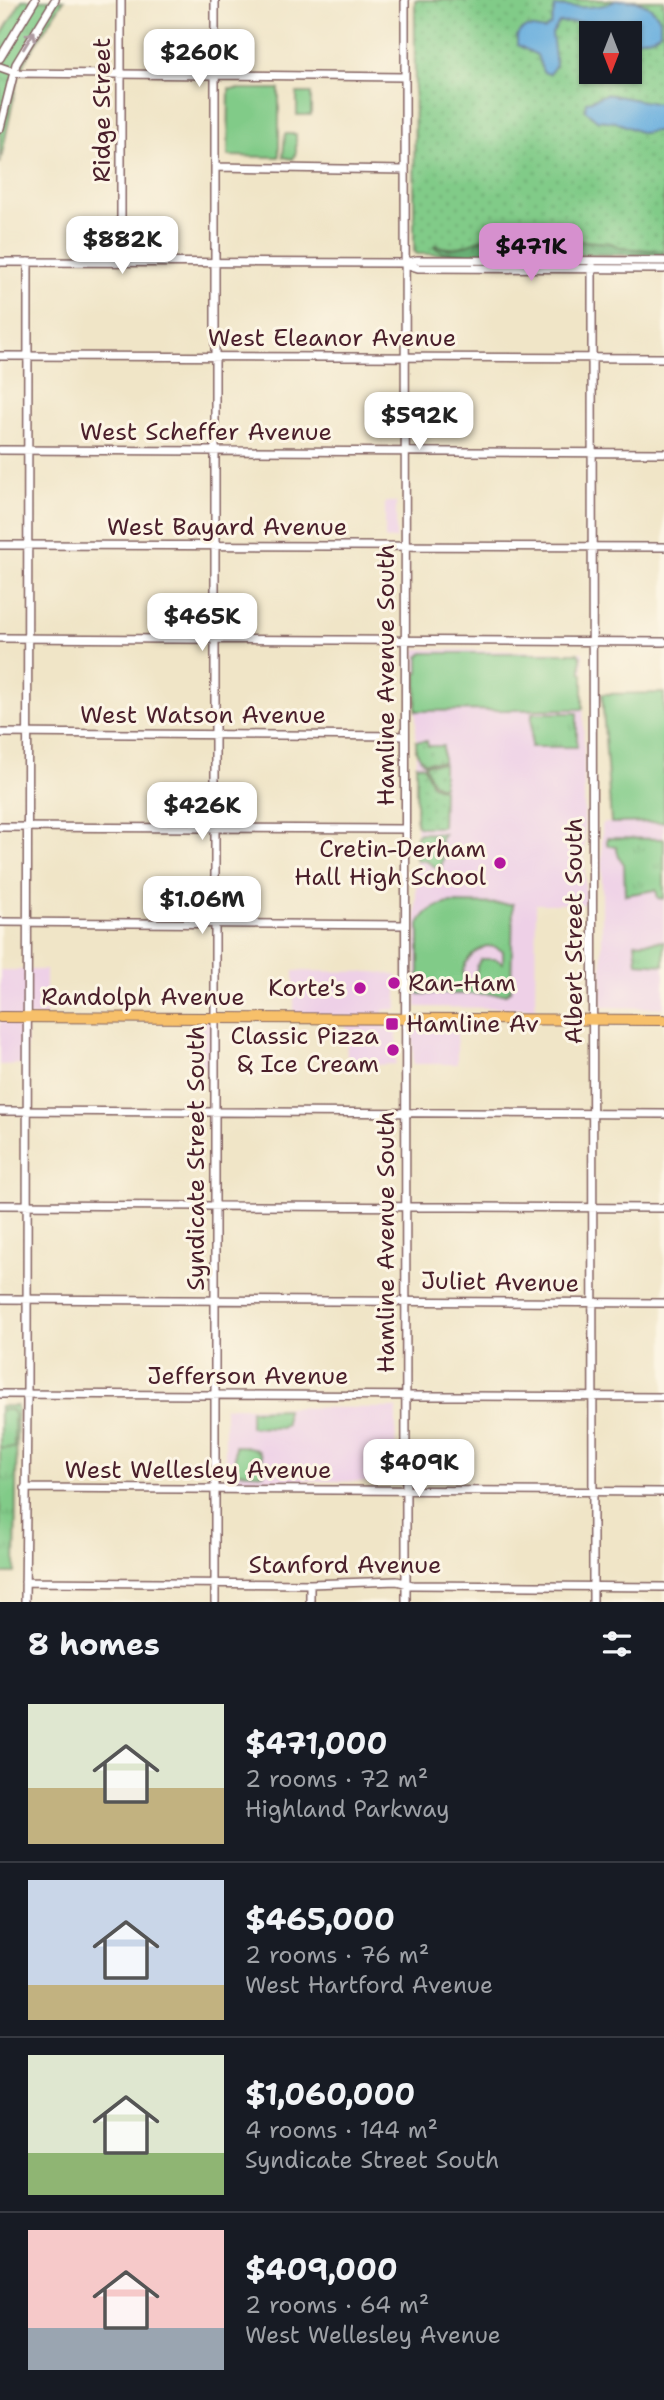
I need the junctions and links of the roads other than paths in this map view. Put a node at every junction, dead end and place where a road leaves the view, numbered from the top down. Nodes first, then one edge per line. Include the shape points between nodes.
1 (35, 0) edge
2 (55, 0) edge
3 (121, 0) edge
4 (215, 0) edge
5 (405, 0) edge
6 (0, 58) edge
7 (0, 67) edge
8 (13, 71) junction
9 (121, 74) junction
10 (216, 75) junction
11 (405, 76) junction
12 (0, 128) edge
13 (215, 167) junction
14 (405, 170) junction
15 (664, 261) edge
16 (0, 262) edge
17 (28, 262) junction
18 (121, 262) junction
19 (216, 263) junction
20 (405, 264) junction
21 (592, 265) junction
22 (664, 269) edge
23 (0, 356) edge
24 (27, 356) junction
25 (216, 357) junction
26 (406, 358) junction
27 (592, 358) junction
28 (664, 358) edge
29 (0, 450) edge
30 (27, 451) junction
31 (216, 451) junction
32 (405, 453) junction
33 (592, 453) junction
34 (664, 453) edge
35 (0, 545) edge
36 (27, 545) junction
37 (216, 546) junction
38 (405, 546) junction
39 (592, 547) junction
40 (664, 547) edge
41 (0, 638) edge
42 (27, 638) junction
43 (216, 639) junction
44 (405, 640) junction
45 (593, 642) junction
46 (664, 642) edge
47 (0, 733) edge
48 (26, 734) junction
49 (216, 735) junction
50 (405, 736) junction
51 (0, 827) edge
52 (26, 828) junction
53 (216, 828) junction
54 (405, 829) junction
55 (0, 922) edge
56 (26, 922) junction
57 (216, 922) junction
58 (405, 925) junction
59 (0, 1017) edge
60 (26, 1017) junction
61 (216, 1018) junction
62 (405, 1019) junction
63 (593, 1019) junction
64 (664, 1020) edge
65 (0, 1111) edge
66 (26, 1111) junction
67 (215, 1112) junction
68 (405, 1113) junction
69 (593, 1114) junction
70 (664, 1114) edge
71 (0, 1205) edge
72 (26, 1205) junction
73 (215, 1206) junction
74 (405, 1207) junction
75 (593, 1208) junction
76 (664, 1208) edge
77 (0, 1299) edge
78 (26, 1299) junction
79 (215, 1300) junction
80 (405, 1301) junction
81 (593, 1303) junction
82 (664, 1303) edge
83 (0, 1394) edge
84 (26, 1394) junction
85 (215, 1395) junction
86 (405, 1396) junction
87 (593, 1396) junction
88 (664, 1397) edge
89 (25, 1489) junction
90 (215, 1489) junction
91 (405, 1491) junction
92 (593, 1492) junction
93 (664, 1492) edge
94 (25, 1582) junction
95 (215, 1584) junction
96 (310, 1584) junction
97 (406, 1584) junction
98 (593, 1586) junction
99 (664, 1587) edge
100 (25, 1602) edge
101 (215, 1602) edge
102 (310, 1602) edge
103 (406, 1602) edge
104 (593, 1602) edge

1 - 6 street
8 -> 2 street
3 - 9 street, Ridge Street
4 - 10 street, Syndicate Street South
5 - 11 street, Hamline Avenue South
7 - 8 street
8 - 9 street
8 - 12 street
9 - 10 street
9 - 18 street, Ridge Street
10 - 11 street
10 - 13 street, Syndicate Street South
11 - 14 street, Hamline Avenue South
13 - 14 street
13 - 19 street, Syndicate Street South
14 - 20 street, Hamline Avenue South
15 - 21 street
16 - 17 street
17 - 18 street
17 - 24 street
18 - 19 street
19 - 20 street
19 - 25 street, Syndicate Street South
20 - 21 street via 418,268
20 - 26 street, Hamline Avenue South
21 - 22 street
21 - 27 street, Albert Street South
23 - 24 street, West Eleanor Avenue
24 - 25 street, West Eleanor Avenue
24 - 30 street
25 - 26 street, West Eleanor Avenue
25 - 31 street, Syndicate Street South
26 - 27 street, West Eleanor Avenue
26 - 32 street, Hamline Avenue South
27 - 28 street, West Eleanor Avenue
27 - 33 street, Albert Street South
29 - 30 street, West Scheffer Avenue
30 - 31 street, West Scheffer Avenue
30 - 36 street
31 - 32 street, West Scheffer Avenue
31 - 37 street, Syndicate Street South
32 - 33 street, West Scheffer Avenue
32 - 38 street, Hamline Avenue South
33 - 34 street, West Scheffer Avenue
33 - 39 street, Albert Street South
35 - 36 street, West Bayard Avenue
36 - 37 street, West Bayard Avenue
36 - 42 street
37 - 38 street, West Bayard Avenue
37 - 43 street, Syndicate Street South
38 - 39 street, West Bayard Avenue
38 - 44 street, Hamline Avenue South
39 - 40 street, West Bayard Avenue
39 - 45 street, Albert Street South
41 - 42 street
42 - 43 street
42 - 48 street
43 - 44 street
43 - 49 street, Syndicate Street South
44 - 45 street
44 - 50 street, Hamline Avenue South
45 - 46 street
45 - 63 street, Albert Street South
47 - 48 street, West Watson Avenue
48 - 49 street, West Watson Avenue
48 - 52 street
49 - 50 street, West Watson Avenue
49 - 53 street, Syndicate Street South
50 - 54 street, Hamline Avenue South
51 - 52 street
52 - 53 street
52 - 56 street
53 - 54 street
53 - 57 street, Syndicate Street South
54 - 58 street, Hamline Avenue South
55 - 56 street
56 - 57 street
56 - 60 street
57 - 58 street
57 - 61 street, Syndicate Street South
58 - 62 street, Hamline Avenue South
59 - 60 main road, Randolph Avenue
60 - 61 main road, Randolph Avenue
60 - 66 street
61 - 62 main road, Randolph Avenue
61 - 67 street, Syndicate Street South
62 - 63 main road, Randolph Avenue
62 - 68 street, Hamline Avenue South
63 - 64 main road, Randolph Avenue
63 - 69 street, Albert Street South
65 - 66 street
66 - 67 street
66 - 72 street
67 - 68 street
67 - 73 street, Syndicate Street South
68 - 69 street
68 - 74 street, Hamline Avenue South
69 - 70 street
69 - 75 street, Albert Street South
71 - 72 street
72 - 73 street
72 - 78 street
73 - 74 street
73 - 79 street, Syndicate Street South
74 - 75 street
74 - 80 street, Hamline Avenue South
75 - 76 street
75 - 81 street, Albert Street South
77 - 78 street, Juliet Avenue
78 - 79 street, Juliet Avenue
78 - 84 street
79 - 80 street, Juliet Avenue
79 - 85 street, Syndicate Street South
80 - 81 street, Juliet Avenue
80 - 86 street, Hamline Avenue South
81 - 82 street, Juliet Avenue
81 - 87 street, Albert Street South
83 - 84 street, Jefferson Avenue
84 - 85 street, Jefferson Avenue
84 - 89 street
85 - 86 street, Jefferson Avenue
85 - 90 street, Syndicate Street South
86 - 87 street, Jefferson Avenue
86 - 91 street, Hamline Avenue South
87 - 88 street, Jefferson Avenue
87 - 92 street, Albert Street South
89 - 90 street, West Wellesley Avenue
89 - 94 street
90 - 91 street, West Wellesley Avenue
90 - 95 street, Syndicate Street South
91 - 92 street, West Wellesley Avenue
91 - 97 street, Hamline Avenue South
92 - 93 street, West Wellesley Avenue
92 - 98 street, Albert Street South
94 - 95 street, Stanford Avenue
94 - 100 street
95 - 96 street, Stanford Avenue
95 - 101 street, Syndicate Street South
96 - 97 street, Stanford Avenue
96 - 102 street
97 - 98 street, Stanford Avenue
97 - 103 street, Hamline Avenue South
98 - 99 street, Stanford Avenue
98 - 104 street, Albert Street South

